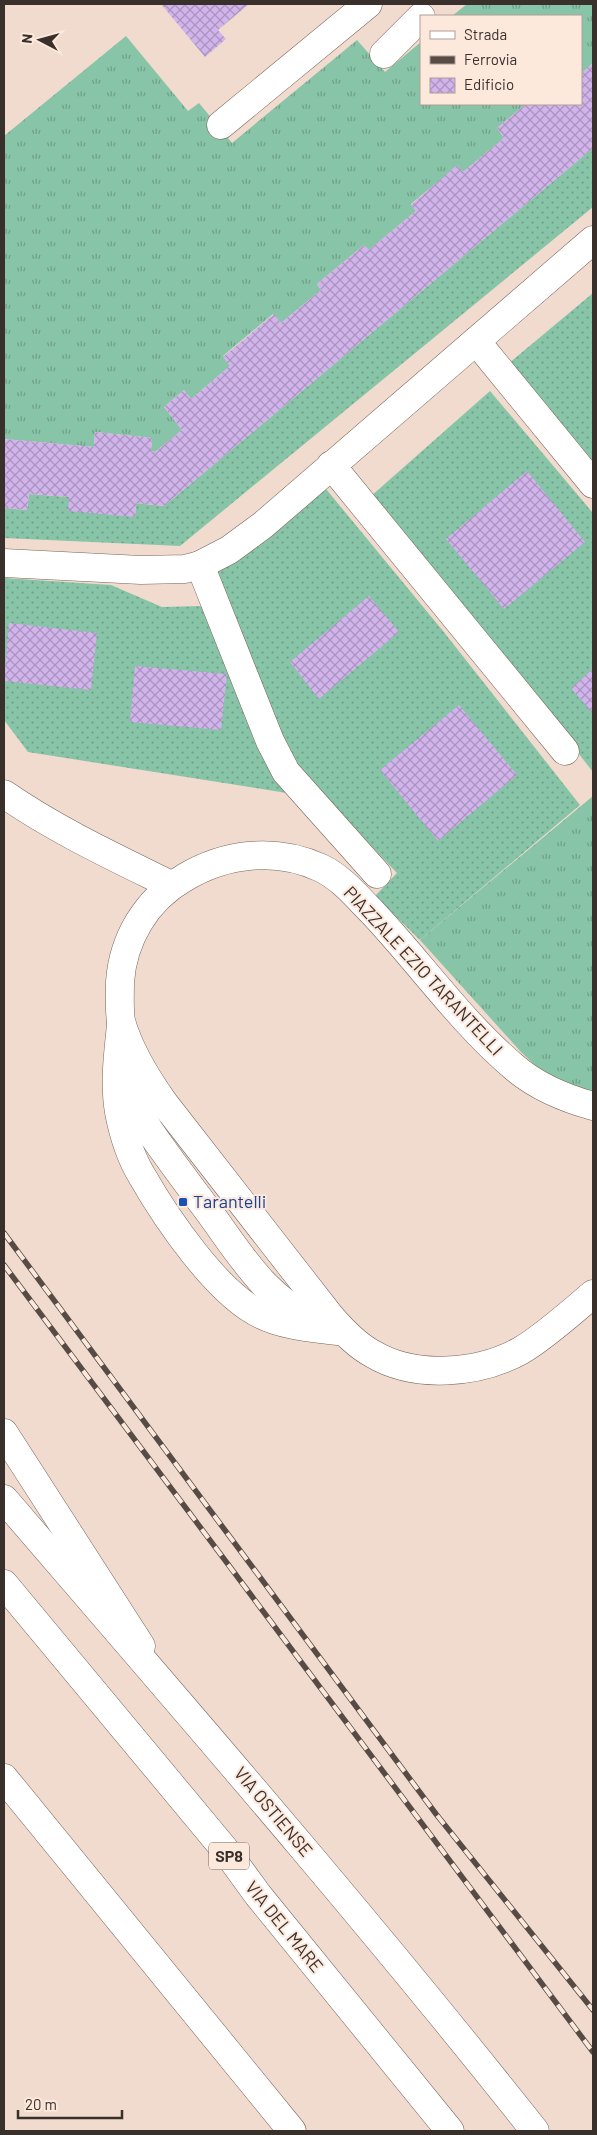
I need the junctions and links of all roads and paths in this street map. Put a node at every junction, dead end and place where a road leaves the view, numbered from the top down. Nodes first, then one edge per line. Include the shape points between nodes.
1 (368, 4) edge
2 (434, 4) edge
3 (423, 15) edge
4 (420, 18) edge
5 (384, 54) dead end
6 (220, 125) dead end
7 (593, 240) edge
8 (476, 341) junction
9 (331, 465) junction
10 (593, 484) edge
11 (4, 563) edge
12 (200, 565) junction
13 (565, 751) dead end
14 (4, 794) edge
15 (377, 874) dead end
16 (171, 885) junction
17 (121, 1020) junction
18 (593, 1106) edge
19 (593, 1294) edge
20 (344, 1332) junction
21 (4, 1433) edge
22 (4, 1499) edge
23 (4, 1584) edge
24 (170, 1692) junction
25 (4, 1778) edge
26 (292, 2131) edge
27 (450, 2131) edge
28 (535, 2131) edge

1 - 6 street
2 - 3 street
4 - 5 street
7 - 8 street
8 - 9 street
8 - 10 street
9 - 12 street via 248,537
9 - 13 street
11 - 12 street via 141,570 171,570
12 - 15 street via 270,741 286,772
14 - 16 street via 86,844
16 - 17 street, PIAZZALE EZIO TARANTELLI via 143,914 127,946 121,974
16 - 18 street, PIAZZALE EZIO TARANTELLI via 214,863 243,856 283,857 322,868 357,896 466,1019 515,1068 558,1095
17 - 20 street, PIAZZALE EZIO TARANTELLI via 145,1075 164,1103
17 - 20 street via 116,1082 123,1129 141,1175 182,1236 224,1288 250,1309 278,1321
19 - 20 street, PIAZZALE EZIO TARANTELLI via 521,1350 491,1363 464,1369 422,1369 394,1364 372,1354
21 - 24 street
22 - 24 street, VIA OSTIENSE
23 - 27 street, VIA DEL MARE / SP8 via 226,1852
24 - 28 street, VIA OSTIENSE via 356,1911
25 - 26 street

